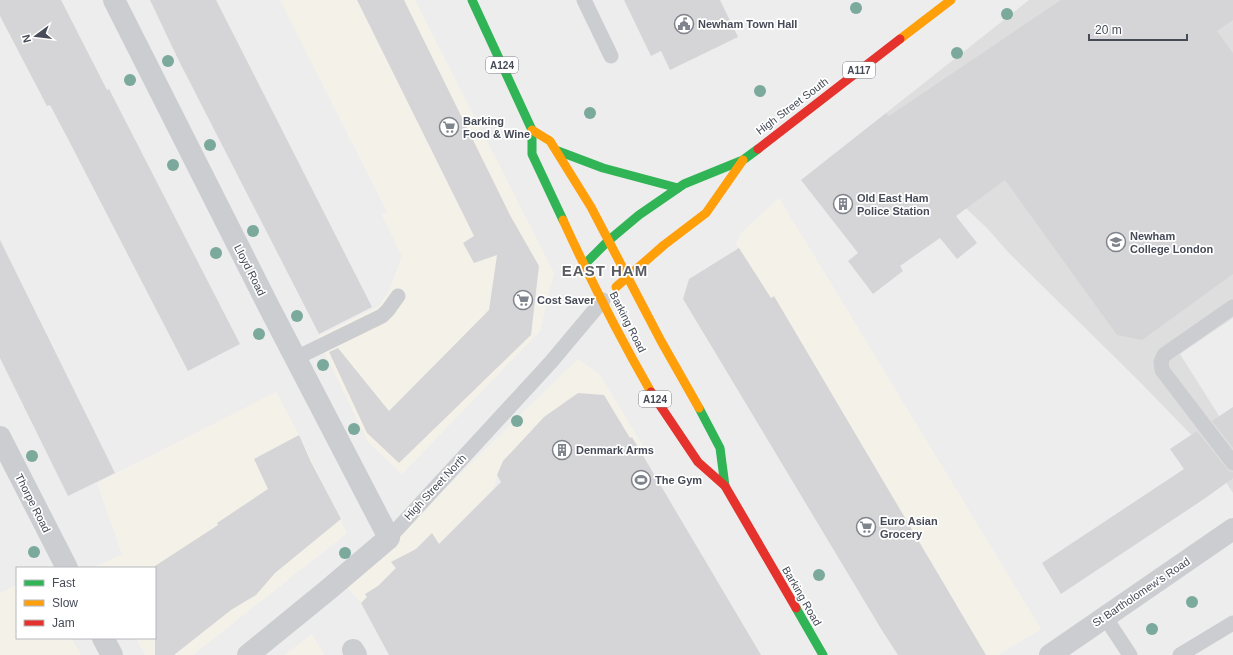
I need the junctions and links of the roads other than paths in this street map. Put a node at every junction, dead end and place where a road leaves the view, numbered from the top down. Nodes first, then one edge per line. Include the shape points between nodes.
1 (114, 0) edge
2 (472, 0) edge
3 (584, 0) edge
4 (951, 0) edge
5 (610, 56) dead end
6 (532, 130) junction
7 (558, 151) junction
8 (743, 160) junction
9 (678, 188) junction
10 (608, 241) junction
11 (584, 265) junction
12 (627, 277) junction
13 (398, 296) dead end
14 (602, 300) junction
15 (1233, 307) edge
16 (296, 358) junction
17 (0, 437) edge
18 (1233, 463) edge
19 (725, 486) junction
20 (1233, 529) edge
21 (388, 538) junction
22 (66, 567) edge
23 (1105, 617) junction
24 (1233, 623) edge
25 (104, 639) edge
26 (112, 655) edge
27 (248, 655) edge
28 (823, 655) edge
29 (1050, 655) edge
30 (1130, 655) edge
31 (1180, 655) edge

1 - 16 street, Lloyd Road
2 - 6 main road, Barking Road / A124
3 - 5 lane
4 - 8 main road, High Street South / A117
6 - 7 main road, Barking Road / A124 via 550,141
6 - 11 main road, Barking Road / A124 via 532,154
7 - 9 main road via 603,168
7 - 10 main road, Barking Road / A124
8 - 9 main road, High Street South / A117
8 - 12 main road, High Street South / A117 via 706,212
9 - 10 main road, High Street South / A117 via 639,215
10 - 11 main road, High Street South
10 - 12 main road, Barking Road / A124
11 - 14 main road, Barking Road / A124
12 - 14 main road, High Street South
12 - 19 main road, Barking Road / A124 via 720,448
13 - 16 lane via 382,316
14 - 19 main road, Barking Road / A124 via 656,400 698,462
14 - 21 lane, High Street North via 552,362
15 - 18 lane via 1164,355 1161,362 1162,370
16 - 21 street, Lloyd Road
17 - 22 street, Thorpe Road
19 - 28 main road, Barking Road / A124
20 - 23 street, St Bartholomew's Road
21 - 27 street, High Street North
23 - 29 street, St Bartholomew's Road
23 - 30 lane
24 - 31 lane
25 - 26 street

